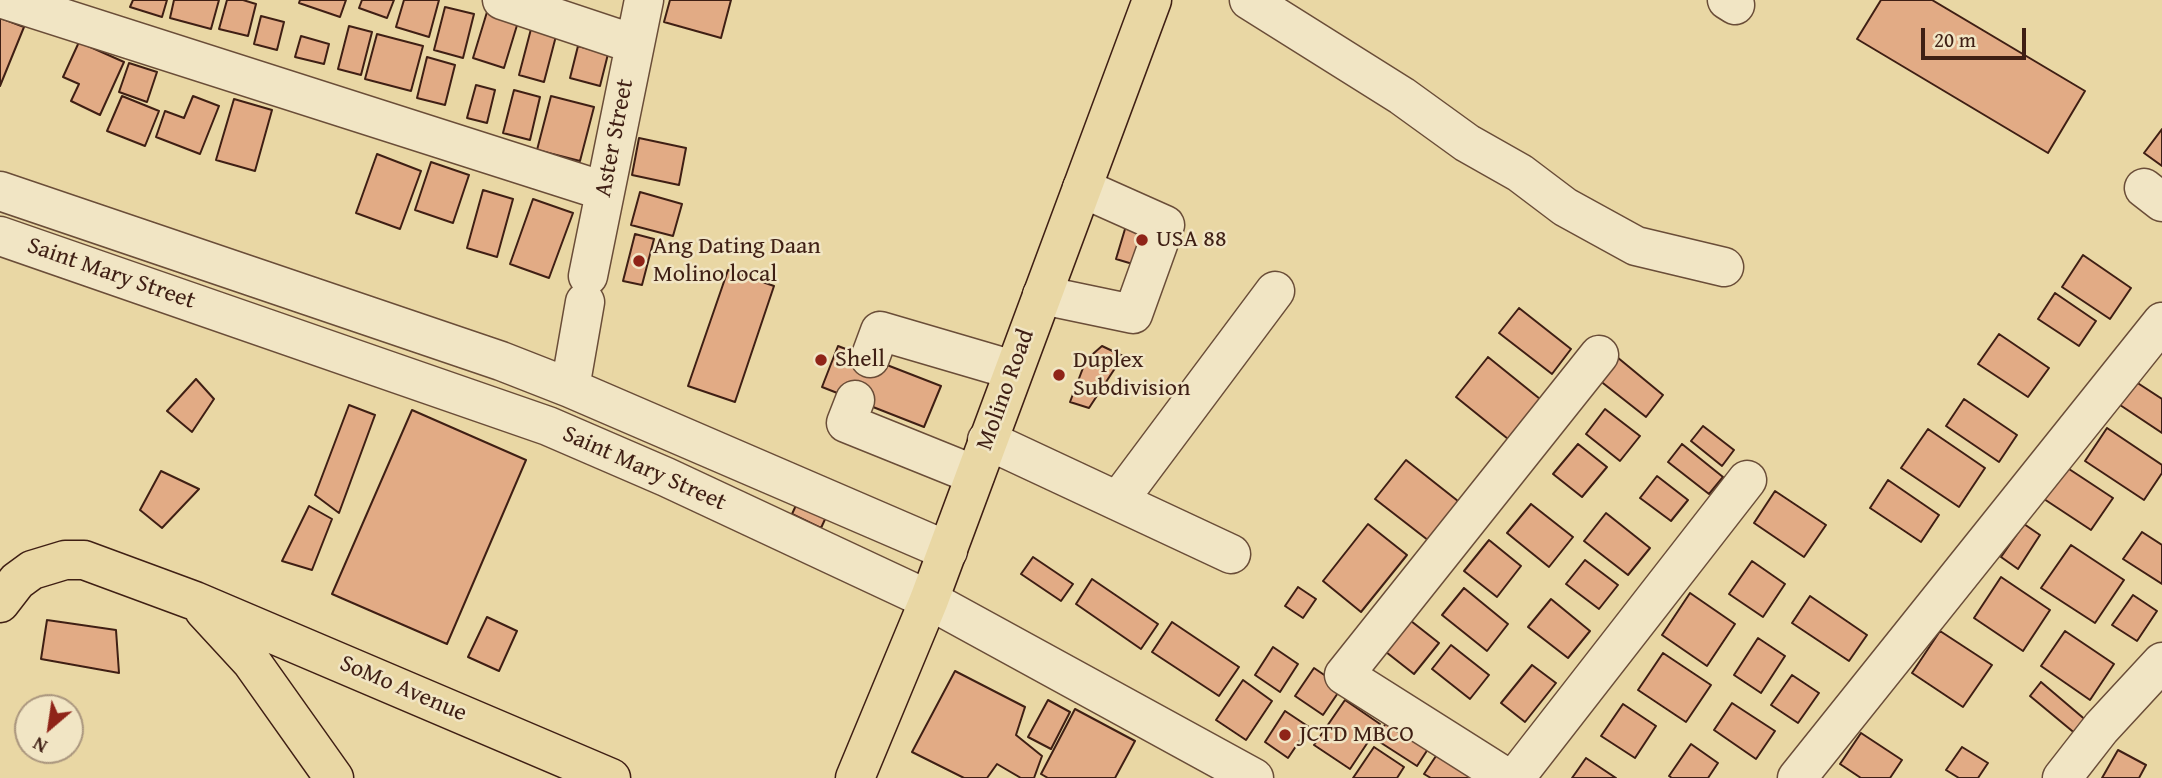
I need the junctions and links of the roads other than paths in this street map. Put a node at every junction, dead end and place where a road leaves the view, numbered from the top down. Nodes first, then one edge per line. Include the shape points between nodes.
1 (6, 0) edge
2 (502, 0) edge
3 (644, 0) edge
4 (1152, 0) edge
5 (1249, 0) edge
6 (634, 44) junction
7 (1082, 188) junction
8 (0, 191) edge
9 (604, 191) junction
10 (0, 236) edge
11 (1724, 267) dead end
12 (1275, 291) dead end
13 (1042, 295) junction
14 (2162, 322) edge
15 (1599, 355) dead end
16 (870, 358) dead end
17 (1013, 370) junction
18 (570, 388) junction
19 (855, 400) dead end
20 (981, 457) junction
21 (1747, 480) dead end
22 (1118, 502) junction
23 (948, 551) junction
24 (1231, 554) dead end
25 (929, 600) junction
26 (195, 601) junction
27 (0, 603) edge
28 (2162, 662) edge
29 (334, 778) edge
30 (611, 778) edge
31 (855, 778) edge
32 (1254, 778) edge
33 (1507, 778) edge
34 (1515, 778) edge
35 (1797, 778) edge
36 (2062, 778) edge

1 - 9 street
2 - 6 street
3 - 6 street, Aster Street
4 - 7 main road, Molino Road
5 - 11 street via 1402,96 1466,143 1520,173 1565,207 1636,246
6 - 9 street, Aster Street
7 - 13 main road, Molino Road
7 - 13 street via 1165,225 1138,301 1133,314
8 - 18 street, Saint Mary Street
9 - 18 street, Aster Street
10 - 25 street, Saint Mary Street via 548,426
12 - 22 street
13 - 17 main road, Molino Road
14 - 35 street
15 - 33 street via 1344,675
16 - 17 street via 880,331
17 - 20 main road, Molino Road
18 - 23 street, Saint Mary Street
19 - 20 street via 846,423
20 - 22 street
20 - 23 main road, Molino Road
21 - 34 street
22 - 24 street
23 - 25 main road, Molino Road
25 - 31 main road, Molino Road
25 - 32 street, Saint Mary Street
26 - 27 main road, SoMo Avenue via 83,560 65,560 32,570
26 - 29 main road, SoMo Avenue via 251,661
26 - 30 main road, SoMo Avenue
28 - 36 street

